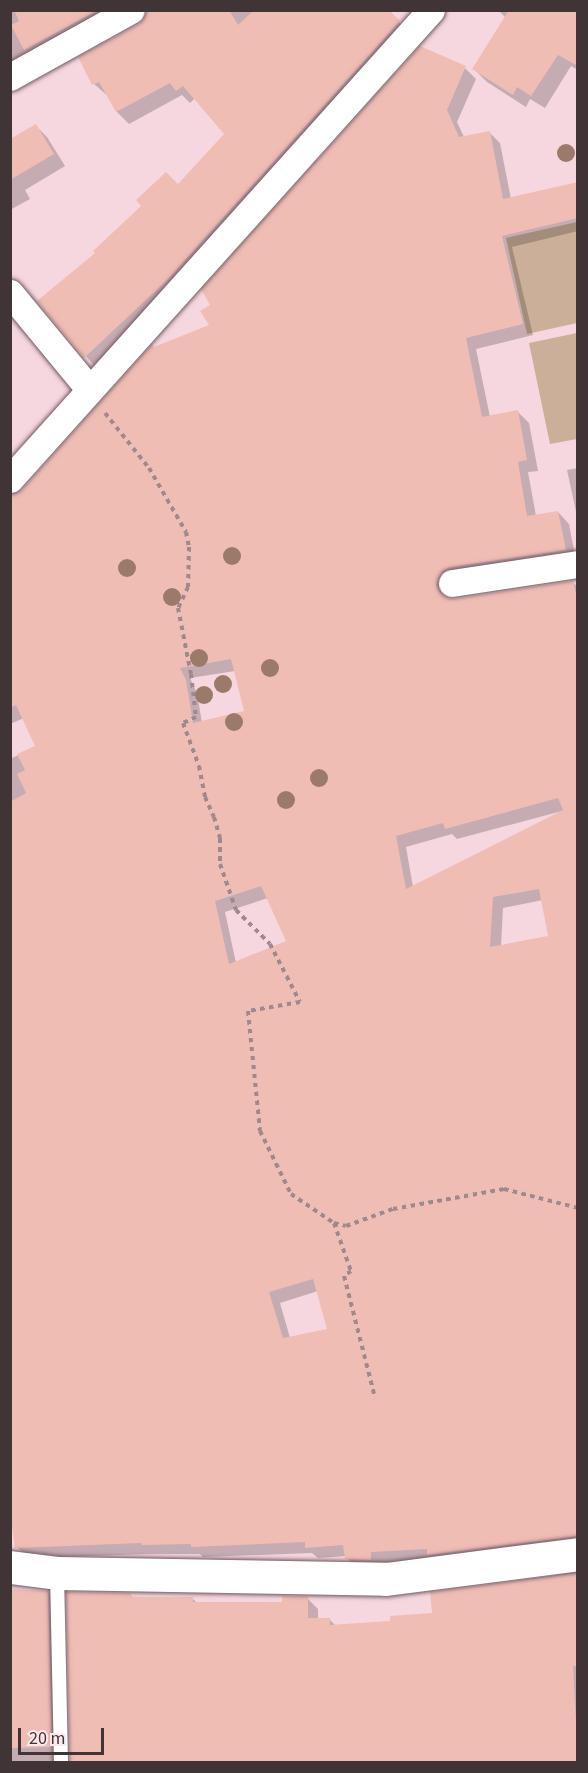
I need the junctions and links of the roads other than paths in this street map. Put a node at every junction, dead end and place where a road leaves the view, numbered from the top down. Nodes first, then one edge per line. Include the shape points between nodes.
1 (131, 10) edge
2 (431, 10) edge
3 (10, 77) edge
4 (10, 293) edge
5 (85, 393) junction
6 (10, 479) edge
7 (578, 564) edge
8 (452, 584) dead end
9 (578, 1554) edge
10 (10, 1567) edge
11 (57, 1573) junction
12 (61, 1762) edge

1 - 3 street
2 - 5 street
4 - 5 street
5 - 6 street
7 - 8 street
9 - 11 street via 386,1579
10 - 11 street
11 - 12 lane

